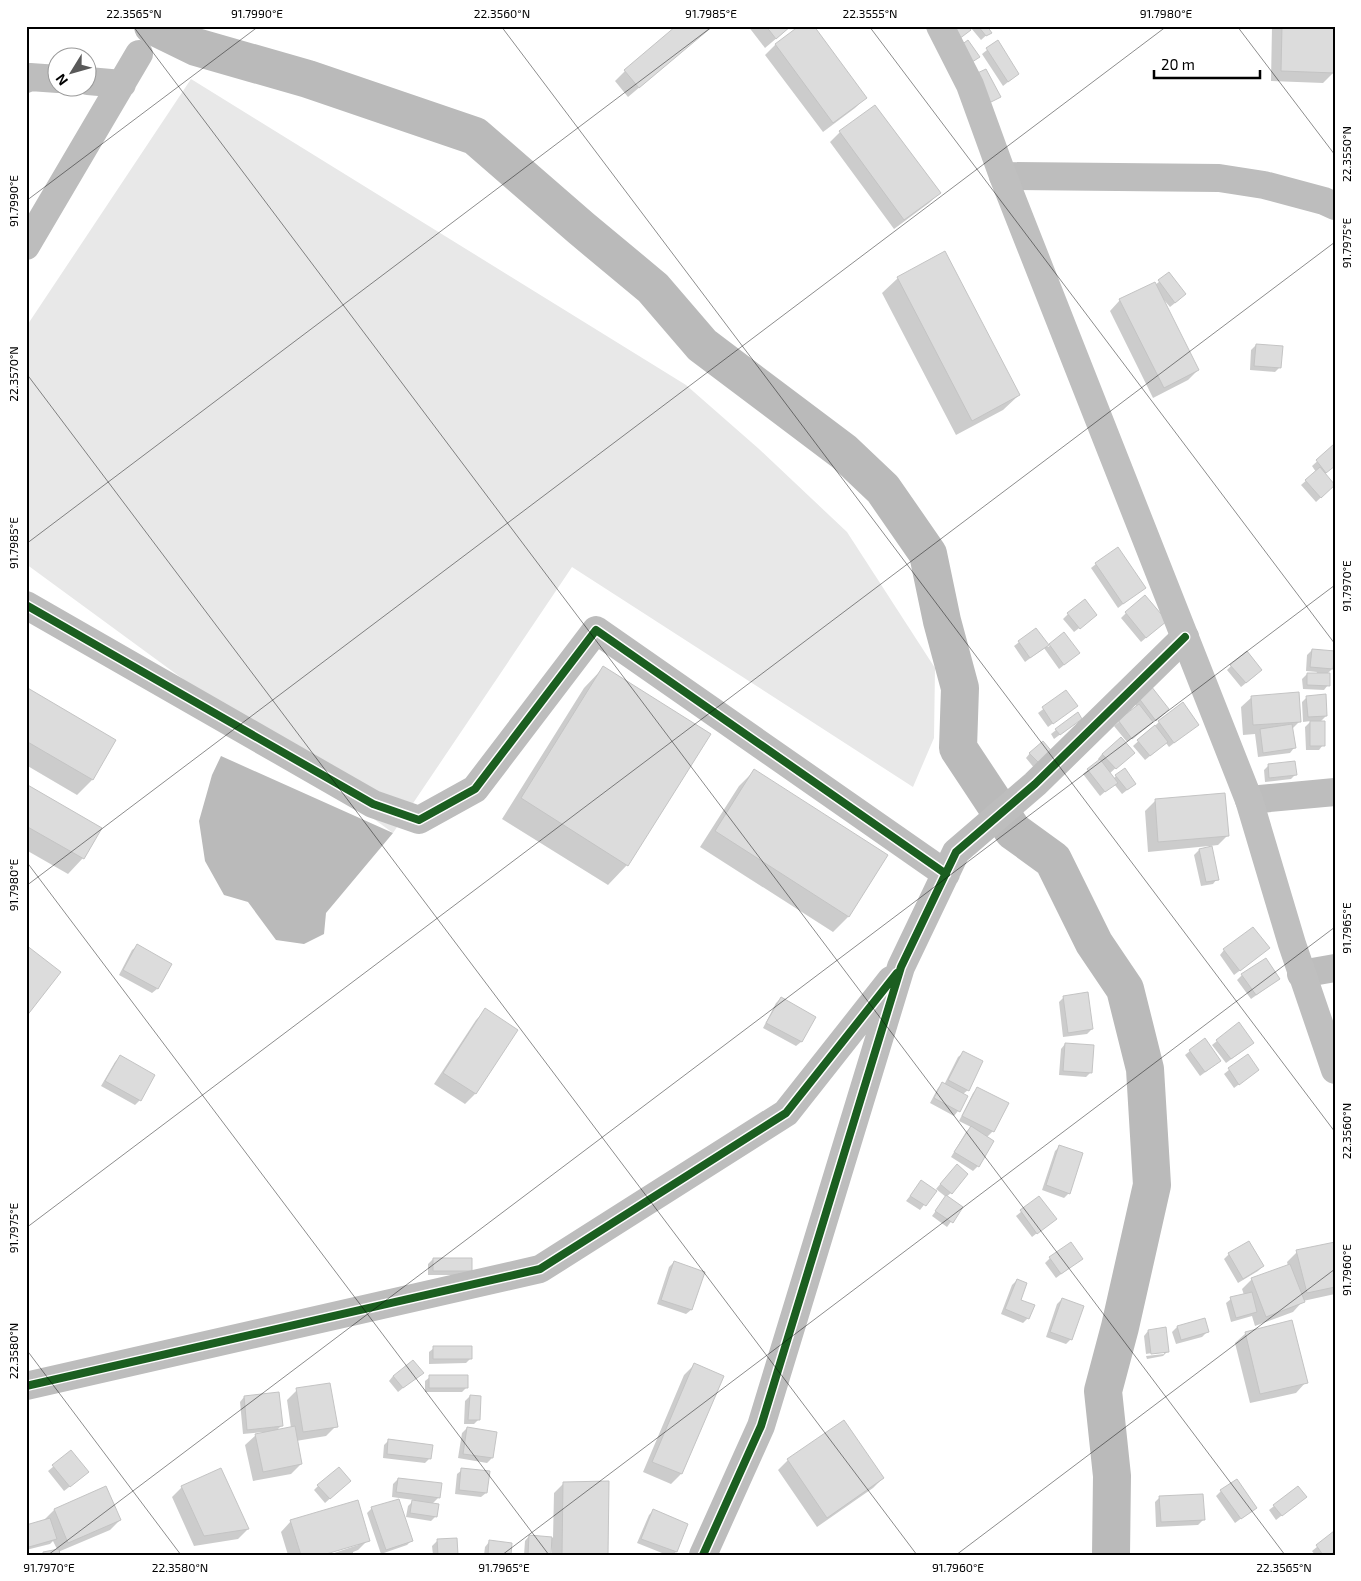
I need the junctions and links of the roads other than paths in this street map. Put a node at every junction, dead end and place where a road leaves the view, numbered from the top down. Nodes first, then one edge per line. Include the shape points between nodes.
1 (940, 26) edge
2 (139, 54) dead end
3 (48, 78) edge
4 (26, 79) edge
5 (98, 82) edge
6 (122, 84) junction
7 (1003, 176) junction
8 (1335, 206) edge
9 (26, 246) edge
10 (26, 605) edge
11 (1185, 638) junction
12 (1335, 792) edge
13 (1249, 800) junction
14 (951, 863) junction
15 (901, 968) junction
16 (1335, 968) edge
17 (1301, 974) junction
18 (1335, 1070) edge
19 (26, 1386) edge
20 (703, 1555) edge

1 - 7 main road via 970,85
2 - 6 street
3 - 4 street
5 - 6 street
6 - 9 street
7 - 8 street via 1219,178 1264,185
7 - 11 main road
10 - 14 street via 373,804 419,820 475,789 596,630
11 - 13 main road
11 - 14 street
12 - 13 street
13 - 17 main road
14 - 15 street
15 - 19 street via 786,1113 540,1269
15 - 20 street via 761,1426
16 - 17 street
17 - 18 main road

